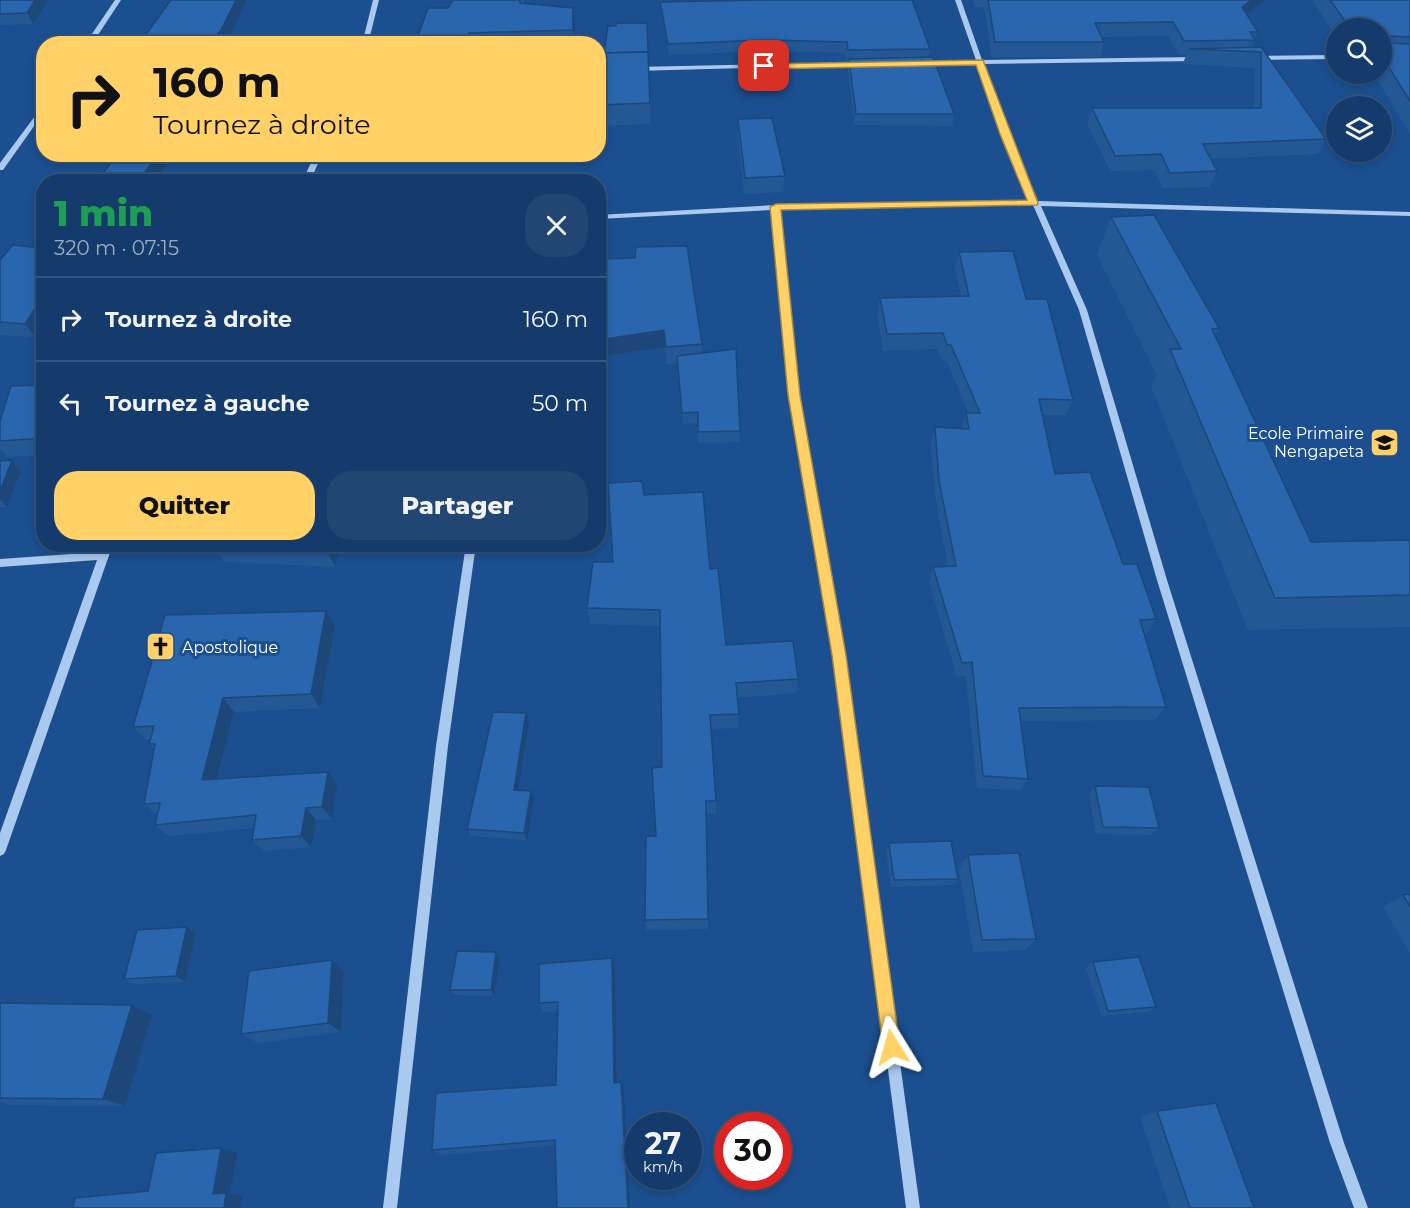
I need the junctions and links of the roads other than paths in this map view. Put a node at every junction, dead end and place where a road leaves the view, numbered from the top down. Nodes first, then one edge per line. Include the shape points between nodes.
1 (118, 0) edge
2 (376, 0) edge
3 (958, 0) edge
4 (93, 36) edge
5 (367, 36) edge
6 (1326, 57) edge
7 (1241, 58) edge
8 (1206, 59) edge
9 (980, 62) junction
10 (920, 63) edge
11 (872, 64) edge
12 (622, 69) edge
13 (36, 117) edge
14 (0, 168) edge
15 (1033, 203) junction
16 (776, 207) junction
17 (1410, 214) edge
18 (606, 217) edge
19 (105, 552) edge
20 (470, 552) edge
21 (103, 556) junction
22 (0, 563) edge
23 (0, 850) edge
24 (390, 1208) edge
25 (913, 1208) edge
26 (1361, 1208) edge

1 - 4 street
2 - 5 street
3 - 9 street
6 - 7 street
8 - 9 street
9 - 10 street
9 - 15 street
11 - 12 street
13 - 14 street
15 - 16 street
15 - 17 street
15 - 26 street via 1083,310 1162,580 1337,1143
16 - 18 street
16 - 25 street via 794,395 839,655
19 - 21 street
20 - 24 street via 442,746
21 - 22 street
21 - 23 street

